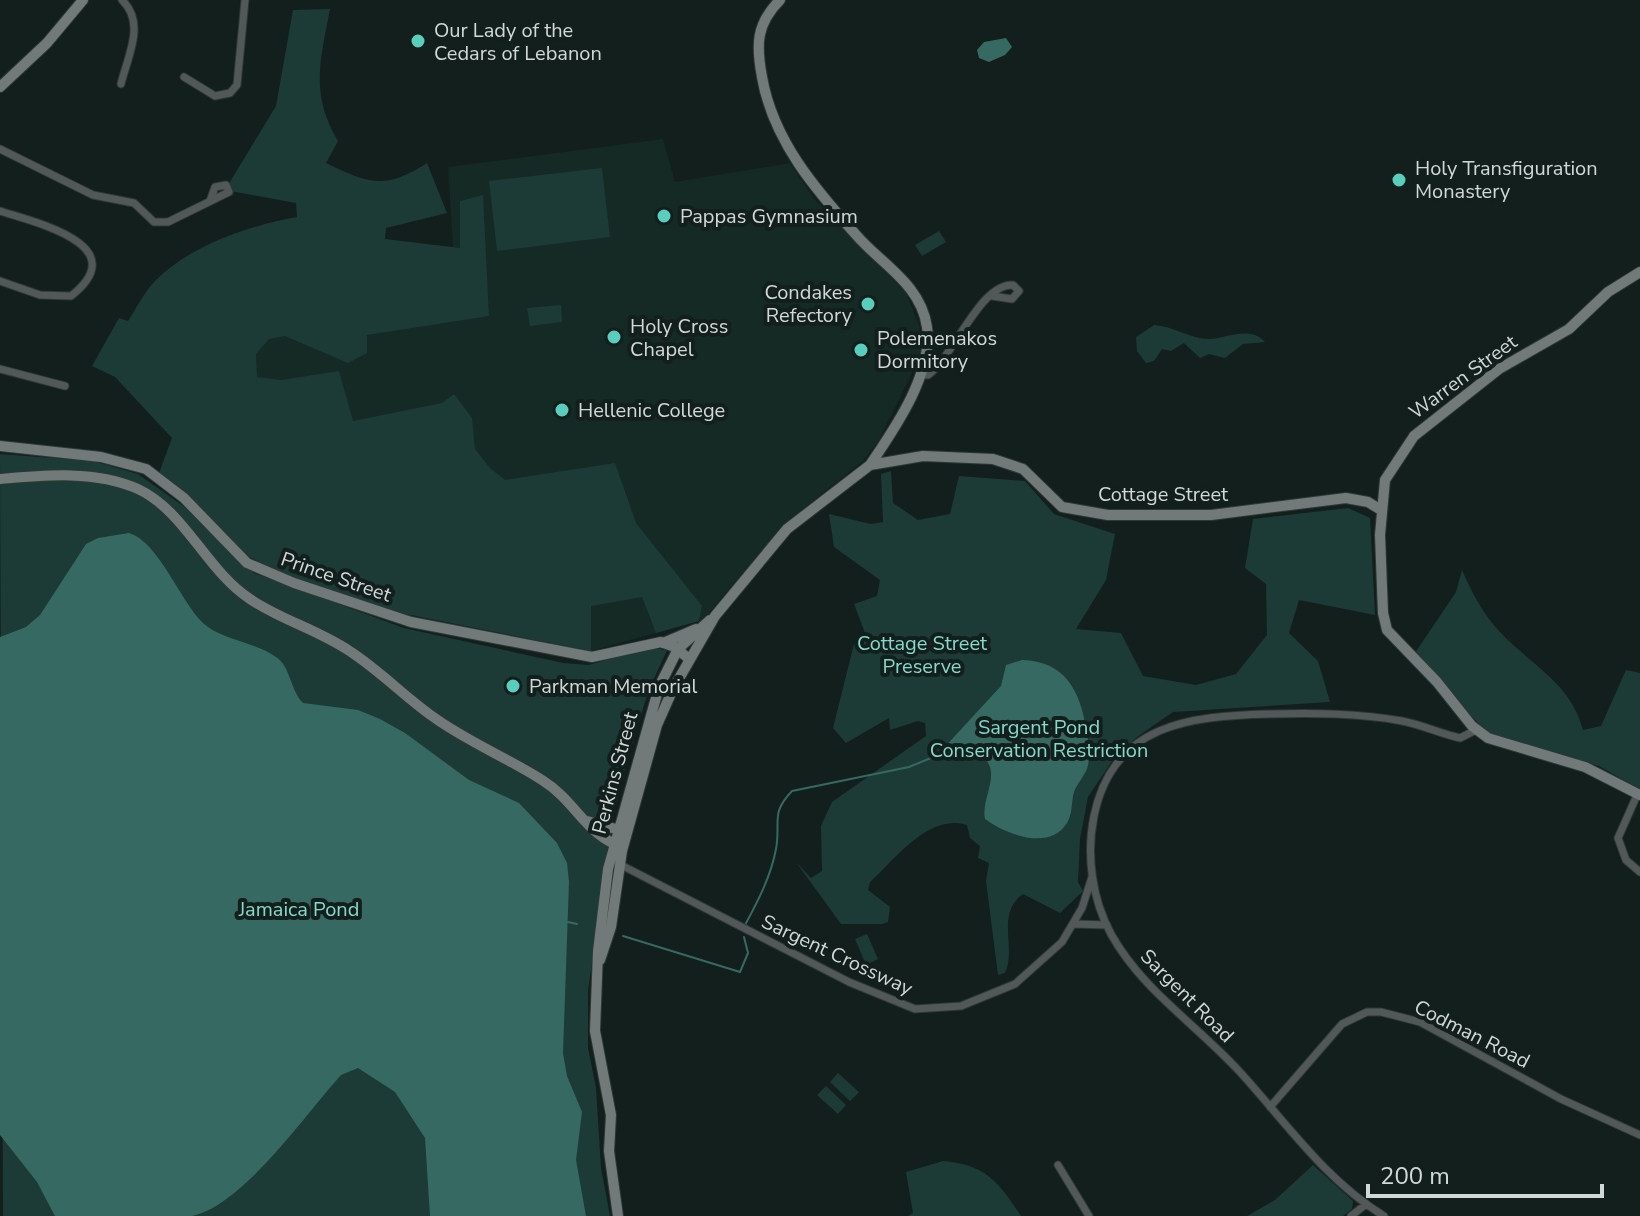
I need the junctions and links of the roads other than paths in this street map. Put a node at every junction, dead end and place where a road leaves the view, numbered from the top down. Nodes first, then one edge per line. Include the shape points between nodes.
1 (83, 0) edge
2 (122, 0) edge
3 (245, 0) edge
4 (780, 0) edge
5 (184, 77) dead end
6 (121, 84) dead end
7 (0, 87) edge
8 (0, 149) edge
9 (210, 201) dead end
10 (0, 211) edge
11 (1640, 272) edge
12 (0, 281) edge
13 (992, 296) dead end
14 (0, 369) edge
15 (920, 375) junction
16 (65, 386) dead end
17 (0, 446) edge
18 (870, 465) junction
19 (0, 479) edge
20 (1385, 480) junction
21 (1346, 498) junction
22 (1381, 510) junction
23 (753, 571) joint
24 (715, 616) junction
25 (698, 629) junction
26 (663, 643) junction
27 (678, 649) junction
28 (689, 659) junction
29 (1476, 730) junction
30 (1639, 794) edge
31 (587, 821) junction
32 (623, 831) junction
33 (619, 846) junction
34 (619, 864) junction
35 (1640, 872) edge
36 (1092, 877) junction
37 (1074, 924) junction
38 (1107, 925) junction
39 (600, 960) junction
40 (1270, 1107) junction
41 (1640, 1135) edge
42 (1058, 1165) dead end
43 (1365, 1205) junction
44 (618, 1216) edge
45 (1089, 1216) edge
46 (1351, 1216) edge
47 (1384, 1216) edge

1 - 7 main road
2 - 6 street via 136,26
3 - 5 street via 237,85 230,93 215,96
4 - 15 main road via 756,39 776,124 815,186 915,296 927,337
8 - 9 street via 93,195 134,203 154,222 168,222
10 - 12 street via 74,237 87,250 90,263 87,277 71,296 40,295
11 - 20 main road, Warren Street via 1608,292 1569,329 1499,369 1422,429
13 - 15 street via 967,321 941,364
14 - 16 street
15 - 18 main road
17 - 26 main road, Prince Street via 101,457 146,469 184,498 247,563 411,622 592,657
18 - 21 main road, Cottage Street via 923,456 993,459 1023,469 1062,507 1108,515 1211,515
18 - 23 main road, Cottage Street via 787,529
19 - 31 main road via 91,478 146,494 249,598 353,653 457,733 554,788
20 - 21 main road, Cottage Street via 1368,493
20 - 22 main road, Warren Street
21 - 22 main road, Cottage Street
22 - 29 main road, Warren Street via 1387,630
23 - 24 main road, Perkins Street
24 - 25 main road, Perkins Street
24 - 28 main road, Perkins Street
25 - 26 main road, Prince Street
25 - 27 main road, Perkins Street
26 - 27 main road
27 - 28 main road
27 - 32 main road, Perkins Street via 654,700
28 - 32 main road, Perkins Street via 658,719
29 - 30 main road, Warren Street via 1576,764
29 - 36 street, Sargent Road via 1460,738 1402,721 1330,713 1220,715 1171,724 1131,749 1105,783 1093,822
30 - 35 street via 1618,838 1626,860
31 - 32 main road
31 - 33 main road via 593,833
32 - 33 main road, Perkins Street
33 - 34 main road, Perkins Street
33 - 39 main road, Perkins Street via 608,869
34 - 37 street, Sargent Crossway via 821,968 915,1009 961,1006 1015,984
34 - 39 main road, Perkins Street via 611,927
36 - 37 street, Sargent Crossway
36 - 38 street, Sargent Road
37 - 38 street
38 - 40 street, Sargent Road via 1140,977 1201,1031
39 - 44 main road, Perkins Street via 595,1031 611,1115 610,1162
40 - 41 street, Codman Road via 1342,1024 1367,1012 1381,1012 1420,1022 1561,1099
40 - 43 street, Sargent Road
42 - 45 street
43 - 46 street
43 - 47 street, Sargent Road

